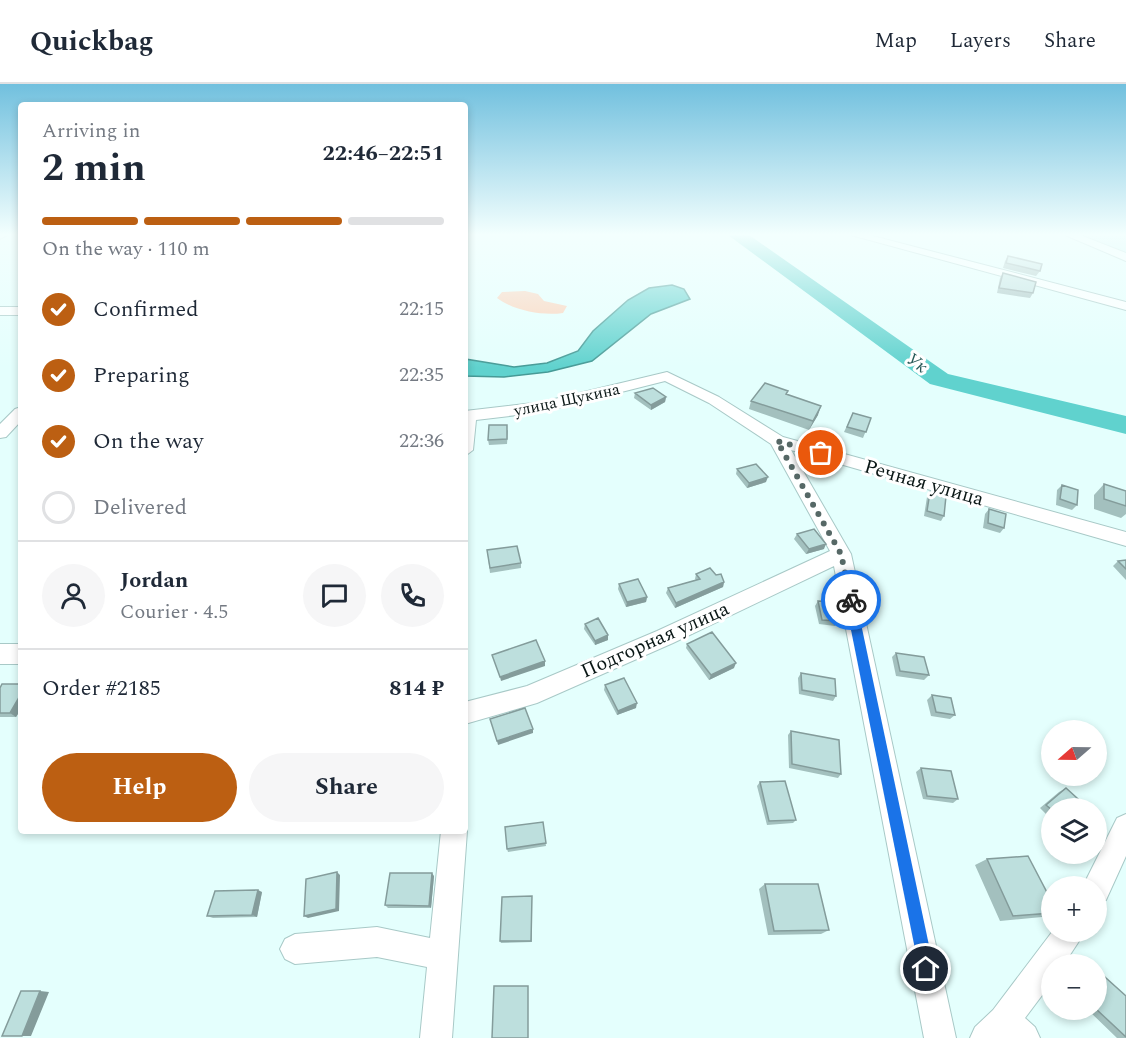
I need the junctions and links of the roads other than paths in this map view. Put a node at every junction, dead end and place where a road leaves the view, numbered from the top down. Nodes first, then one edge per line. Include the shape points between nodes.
1 (1026, 280) edge
2 (1126, 306) edge
3 (18, 310) edge
4 (0, 311) edge
5 (667, 376) joint
6 (468, 416) edge
7 (18, 417) edge
8 (0, 433) edge
9 (777, 441) junction
10 (1126, 539) edge
11 (841, 554) junction
12 (0, 654) edge
13 (18, 654) edge
14 (468, 712) edge
15 (1126, 827) edge
16 (454, 834) edge
17 (1103, 876) edge
18 (1064, 942) edge
19 (295, 950) dead end
20 (443, 955) junction
21 (1005, 1032) edge
22 (436, 1038) edge
23 (940, 1038) edge

1 - 2 street
3 - 4 street
5 - 6 street, улица Щукина via 524,411
5 - 9 street, Речная улица via 714,400
7 - 8 street
9 - 10 street, Речная улица
9 - 11 street
11 - 14 street, Подгорная улица via 529,696
11 - 23 street
12 - 13 street
15 - 17 street
16 - 20 street
18 - 21 street
19 - 20 street via 377,942
20 - 22 street

